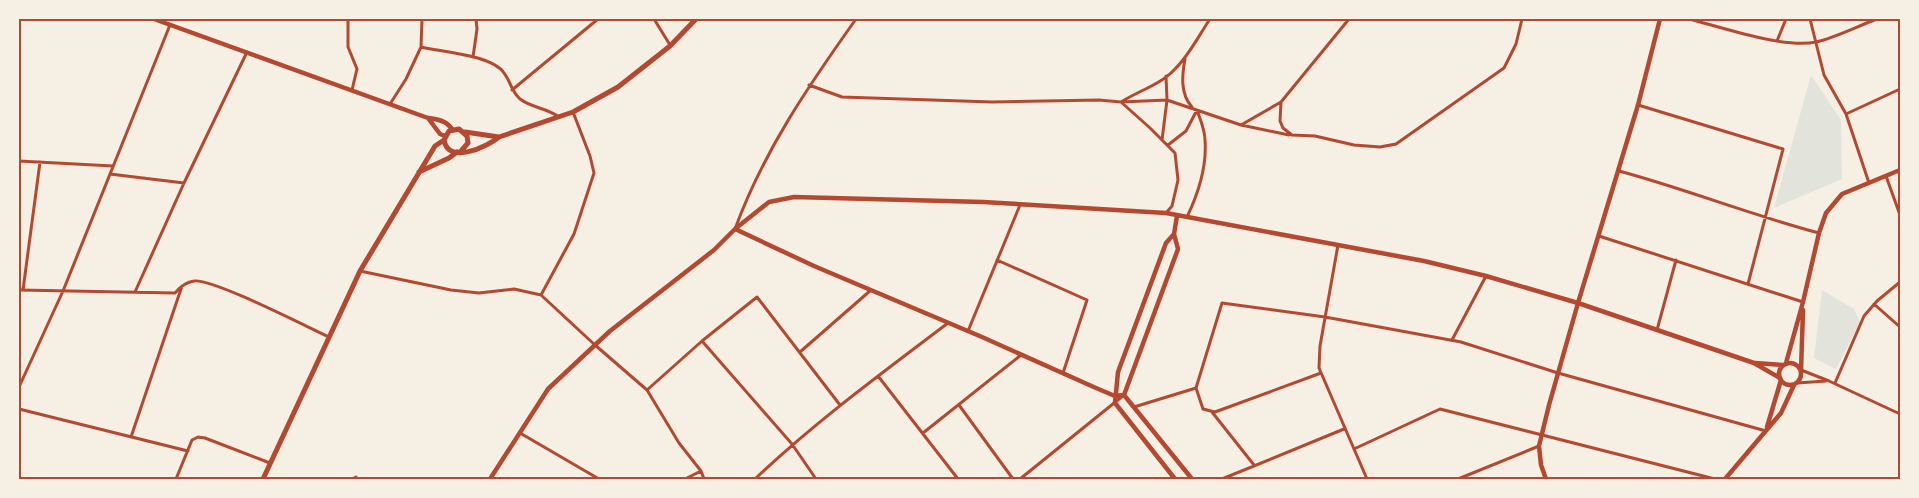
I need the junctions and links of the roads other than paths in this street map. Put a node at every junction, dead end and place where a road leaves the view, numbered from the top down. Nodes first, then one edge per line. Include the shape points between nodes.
1 (154, 19) edge
2 (348, 19) edge
3 (422, 19) edge
4 (476, 19) edge
5 (598, 19) edge
6 (654, 19) edge
7 (696, 19) edge
8 (856, 19) edge
9 (1210, 19) edge
10 (1350, 19) edge
11 (1522, 19) edge
12 (1660, 19) edge
13 (1689, 19) edge
14 (1786, 19) edge
15 (1810, 19) edge
16 (1877, 19) edge
17 (170, 25) junction
18 (1777, 41) junction
19 (1816, 42) junction
20 (670, 46) junction
21 (420, 48) junction
22 (247, 52) junction
23 (1185, 56) junction
24 (473, 57) junction
25 (1166, 76) junction
26 (809, 85) junction
27 (1900, 89) edge
28 (352, 90) junction
29 (512, 90) junction
30 (1167, 100) junction
31 (1120, 102) junction
32 (1281, 102) junction
33 (390, 104) junction
34 (1638, 105) junction
35 (1197, 109) junction
36 (573, 112) junction
37 (1846, 114) junction
38 (559, 117) junction
39 (428, 118) junction
40 (1241, 125) junction
41 (452, 129) junction
42 (465, 132) junction
43 (1292, 135) junction
44 (499, 137) junction
45 (445, 138) junction
46 (1162, 140) junction
47 (1168, 145) junction
48 (459, 152) junction
49 (19, 161) edge
50 (40, 162) junction
51 (114, 166) junction
52 (1619, 170) junction
53 (1900, 170) edge
54 (418, 172) junction
55 (110, 174) junction
56 (1886, 176) junction
57 (184, 183) junction
58 (1869, 183) junction
59 (1020, 204) junction
60 (1166, 213) junction
61 (1900, 215) edge
62 (1178, 216) junction
63 (1765, 217) junction
64 (1186, 218) junction
65 (735, 229) junction
66 (1819, 233) junction
67 (1174, 234) junction
68 (1599, 236) junction
69 (1338, 244) junction
70 (997, 260) junction
71 (1676, 260) junction
72 (360, 271) junction
73 (1486, 276) junction
74 (1900, 282) edge
75 (1748, 284) junction
76 (182, 285) junction
77 (21, 290) edge
78 (870, 290) junction
79 (63, 291) junction
80 (135, 292) junction
81 (541, 295) junction
82 (1578, 302) junction
83 (1803, 302) junction
84 (1874, 304) junction
85 (1325, 317) junction
86 (949, 323) junction
87 (1900, 327) edge
88 (1657, 330) junction
89 (968, 331) junction
90 (329, 337) junction
91 (1452, 340) junction
92 (702, 341) junction
93 (595, 345) junction
94 (800, 352) junction
95 (1021, 355) junction
96 (1754, 363) junction
97 (1785, 364) junction
98 (1801, 370) junction
99 (1063, 373) junction
100 (1321, 373) junction
101 (1558, 373) junction
102 (878, 376) junction
103 (1780, 379) junction
104 (1829, 380) junction
105 (1835, 383) junction
106 (1796, 384) junction
107 (19, 387) edge
108 (1196, 388) junction
109 (647, 390) junction
110 (1124, 395) junction
111 (1115, 396) junction
112 (1115, 404) junction
113 (840, 405) junction
114 (958, 405) junction
115 (1133, 407) junction
116 (19, 409) edge
117 (1212, 412) junction
118 (1900, 414) edge
119 (1344, 428) junction
120 (1766, 431) junction
121 (520, 433) junction
122 (923, 433) junction
123 (1542, 434) junction
124 (131, 437) junction
125 (792, 444) junction
126 (1539, 446) junction
127 (1354, 449) junction
128 (188, 451) junction
129 (270, 463) junction
130 (1254, 465) junction
131 (700, 471) junction
132 (176, 479) edge
133 (262, 479) edge
134 (490, 479) edge
135 (599, 479) edge
136 (685, 479) edge
137 (704, 479) edge
138 (755, 479) edge
139 (816, 479) edge
140 (958, 479) edge
141 (1013, 479) edge
142 (1020, 479) edge
143 (1175, 479) edge
144 (1192, 479) edge
145 (1222, 479) edge
146 (1367, 479) edge
147 (1458, 479) edge
148 (1546, 479) edge
149 (1715, 479) edge
150 (1725, 479) edge

1 - 17 street
2 - 28 street via 348,46 356,68
3 - 21 street
4 - 24 street
5 - 29 street
6 - 20 street
7 - 20 main road
8 - 26 street
9 - 23 street
10 - 32 street
11 - 43 street via 1516,44 1504,68 1396,144 1380,147 1354,145 1315,136
12 - 34 street
13 - 18 street
14 - 18 street
15 - 19 street
16 - 19 street
17 - 22 street
17 - 51 street
18 - 19 street via 1793,44
19 - 37 street via 1824,75
20 - 36 main road via 618,87
21 - 24 street
21 - 33 street
22 - 28 street
22 - 57 street
23 - 25 street
23 - 35 street via 1183,88 1191,107
24 - 29 street via 490,61 504,72
25 - 30 street
25 - 31 street
26 - 31 street via 842,97
26 - 65 street via 761,167
27 - 37 street
28 - 33 street
29 - 38 street via 521,100
30 - 31 street
30 - 35 street
30 - 46 street
31 - 46 street
32 - 40 street
32 - 43 street via 1280,121
33 - 39 street
34 - 52 street
34 - 63 street via 1783,149
35 - 40 street
35 - 47 street via 1186,131
35 - 64 street via 1205,139 1204,156 1194,203
36 - 38 main road
36 - 81 street via 594,173 574,234
37 - 58 street
38 - 44 main road
39 - 41 street via 440,120
39 - 45 street
40 - 43 street
41 - 42 main road
41 - 45 main road
42 - 44 main road
42 - 48 main road via 468,143
44 - 48 main road via 481,148
45 - 48 main road via 447,148
45 - 54 main road via 435,146
46 - 47 street
47 - 60 street via 1175,153 1178,171 1172,206
48 - 54 main road
49 - 50 street
50 - 51 street
50 - 77 street
51 - 55 street
52 - 63 street
52 - 68 street
53 - 56 street
54 - 72 main road
55 - 57 street
55 - 79 street
56 - 58 street
56 - 61 street
57 - 80 street
58 - 66 street via 1842,194 1826,213
59 - 60 street
59 - 65 street via 794,197 769,202
59 - 70 street
60 - 62 street
62 - 64 street
62 - 67 street
63 - 66 street
63 - 75 street
64 - 69 street
65 - 78 street
65 - 93 street via 714,250
66 - 83 street
67 - 110 street via 1178,249
67 - 111 street via 1166,243 1118,372
68 - 71 street
68 - 82 street
69 - 73 street
69 - 85 street
70 - 89 street
70 - 99 street via 1087,300
71 - 75 street
71 - 88 street
72 - 81 street via 470,292 514,290
72 - 90 main road
73 - 82 street
73 - 91 street
74 - 84 street
75 - 83 street
76 - 80 street via 175,293
76 - 90 street via 196,280 212,284
76 - 124 street
77 - 79 street
78 - 86 street
78 - 94 street
79 - 80 street
79 - 107 street
81 - 93 street
82 - 88 street
82 - 101 street
83 - 97 street
83 - 98 street
84 - 87 street
84 - 105 street via 1864,316
85 - 91 street
85 - 100 street via 1320,346
85 - 108 street via 1222,303
86 - 89 street
86 - 102 street
88 - 96 street
89 - 95 street
90 - 129 main road
91 - 101 street
92 - 94 street via 757,297
92 - 109 street
92 - 125 street
93 - 109 street
93 - 121 street via 548,389
94 - 113 street
95 - 99 street
95 - 114 street
96 - 97 street
96 - 103 street
97 - 98 street via 1797,365
97 - 103 street via 1779,371
98 - 104 street
98 - 106 street
99 - 111 street
100 - 117 street
100 - 119 street
101 - 120 street
101 - 123 street
102 - 113 street
102 - 122 street
103 - 106 street via 1787,385
103 - 120 street
104 - 105 street
104 - 106 street
105 - 118 street
106 - 120 street
108 - 115 street
108 - 117 street via 1203,409
109 - 131 street
110 - 111 street
110 - 112 street
110 - 115 street
111 - 112 street
112 - 142 street
112 - 143 street
113 - 125 street
114 - 122 street
114 - 141 street
115 - 144 street
116 - 124 street
117 - 130 street
119 - 127 street
119 - 130 street
120 - 150 street
121 - 134 street
121 - 135 street
122 - 140 street
123 - 126 street
123 - 127 street via 1440,409
123 - 149 street
124 - 128 street
125 - 138 street
125 - 139 street
126 - 147 street
126 - 148 street
127 - 146 street
128 - 129 street via 192,440 205,438
128 - 132 street
129 - 133 main road
130 - 145 street
131 - 136 street
131 - 137 street

